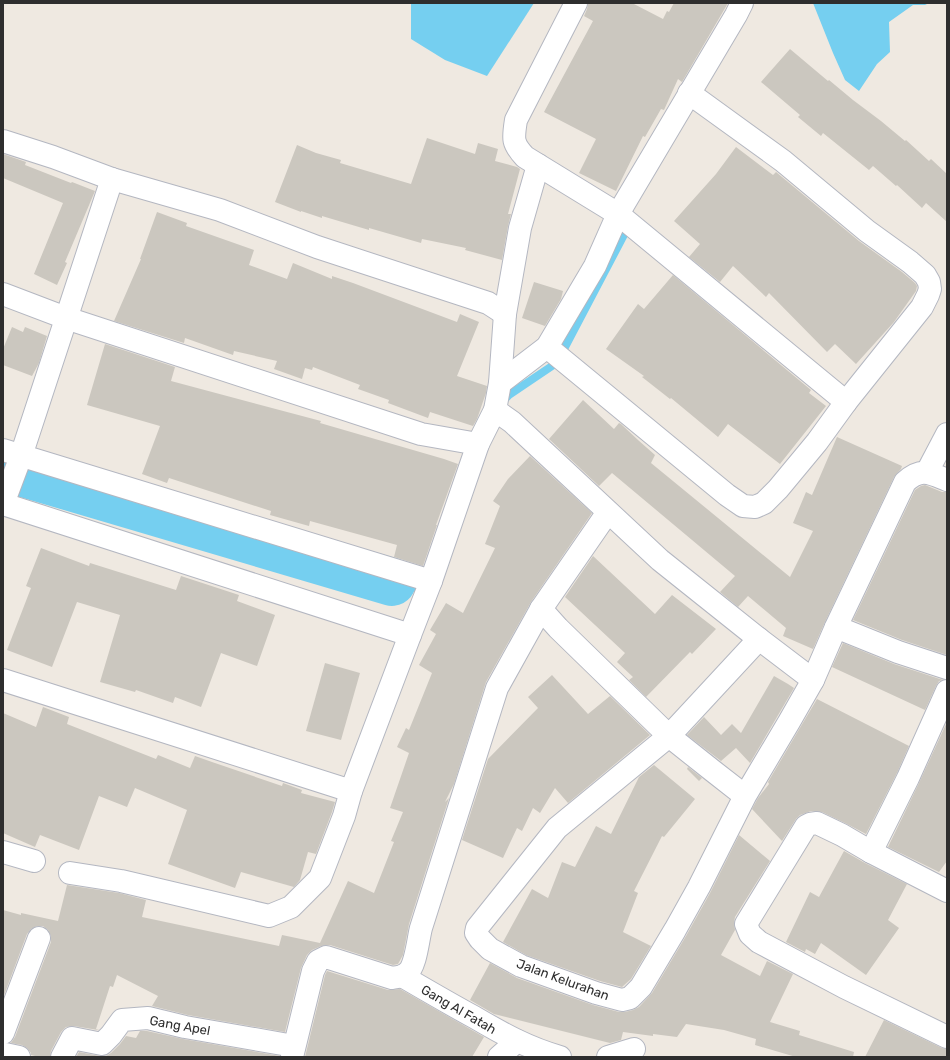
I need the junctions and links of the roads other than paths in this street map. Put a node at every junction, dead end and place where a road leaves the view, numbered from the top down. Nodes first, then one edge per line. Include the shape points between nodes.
1 (576, 3) edge
2 (742, 3) edge
3 (689, 93) junction
4 (3, 141) edge
5 (538, 165) junction
6 (112, 179) junction
7 (618, 214) junction
8 (3, 294) edge
9 (505, 314) junction
10 (66, 318) junction
11 (547, 347) junction
12 (500, 383) junction
13 (846, 402) junction
14 (495, 410) junction
15 (947, 434) edge
16 (478, 444) junction
17 (14, 457) edge
18 (927, 472) junction
19 (947, 480) edge
20 (5, 500) edge
21 (608, 512) junction
22 (431, 581) junction
23 (541, 609) junction
24 (836, 627) junction
25 (410, 635) junction
26 (759, 639) junction
27 (947, 668) edge
28 (3, 680) edge
29 (813, 680) junction
30 (947, 692) edge
31 (669, 736) junction
32 (351, 791) junction
33 (745, 796) junction
34 (3, 852) edge
35 (871, 852) junction
36 (34, 861) dead end
37 (70, 872) dead end
38 (947, 891) edge
39 (39, 938) dead end
40 (402, 976) junction
41 (3, 1033) edge
42 (947, 1037) edge
43 (517, 1041) junction
44 (634, 1049) dead end
45 (293, 1051) edge
46 (3, 1057) edge
47 (19, 1057) edge
48 (62, 1057) edge
49 (499, 1057) edge
50 (560, 1057) edge
51 (608, 1057) edge

1 - 5 street via 516,120 513,134 517,147
2 - 3 street
3 - 7 street
3 - 13 street via 783,161 927,278 930,289 922,307
4 - 6 street
5 - 7 street
5 - 9 street via 520,228
6 - 9 street via 220,210 317,247 488,303
6 - 10 street
7 - 11 street via 595,266
7 - 13 street
8 - 10 street
9 - 12 street
10 - 16 street via 421,434
10 - 17 street
11 - 12 street
11 - 13 street via 727,496 743,506 755,507 764,503 778,489
12 - 14 street
14 - 16 street
14 - 21 street via 512,422
15 - 18 street
16 - 22 street
17 - 20 street
17 - 22 street
18 - 19 street
18 - 24 street via 911,477 905,482
20 - 25 street
21 - 23 street
21 - 26 street via 660,560
22 - 25 street
23 - 31 street
23 - 40 street via 497,688 421,928 412,967
24 - 27 street
24 - 29 street
25 - 32 street
26 - 29 street
26 - 31 street
28 - 32 street
29 - 33 street
30 - 35 street
31 - 33 street
31 - 33 street, Jalan Kelurahan via 557,828 477,928 476,934 490,949 522,966 596,993 622,1000 630,998 641,987 675,930
32 - 37 street via 320,878 290,907 268,916
34 - 36 street
35 - 38 street
35 - 42 street via 817,823 806,826 746,924 747,928 759,942
39 - 41 street
40 - 43 street, Gang Al Fatah
40 - 45 street via 392,978 326,957 318,961 313,971
43 - 49 street
43 - 50 street, Gang Al Fatah
44 - 51 street
45 - 48 street, Gang Apel via 148,1018 122,1020 102,1044 72,1038
46 - 47 street via 6,1054

